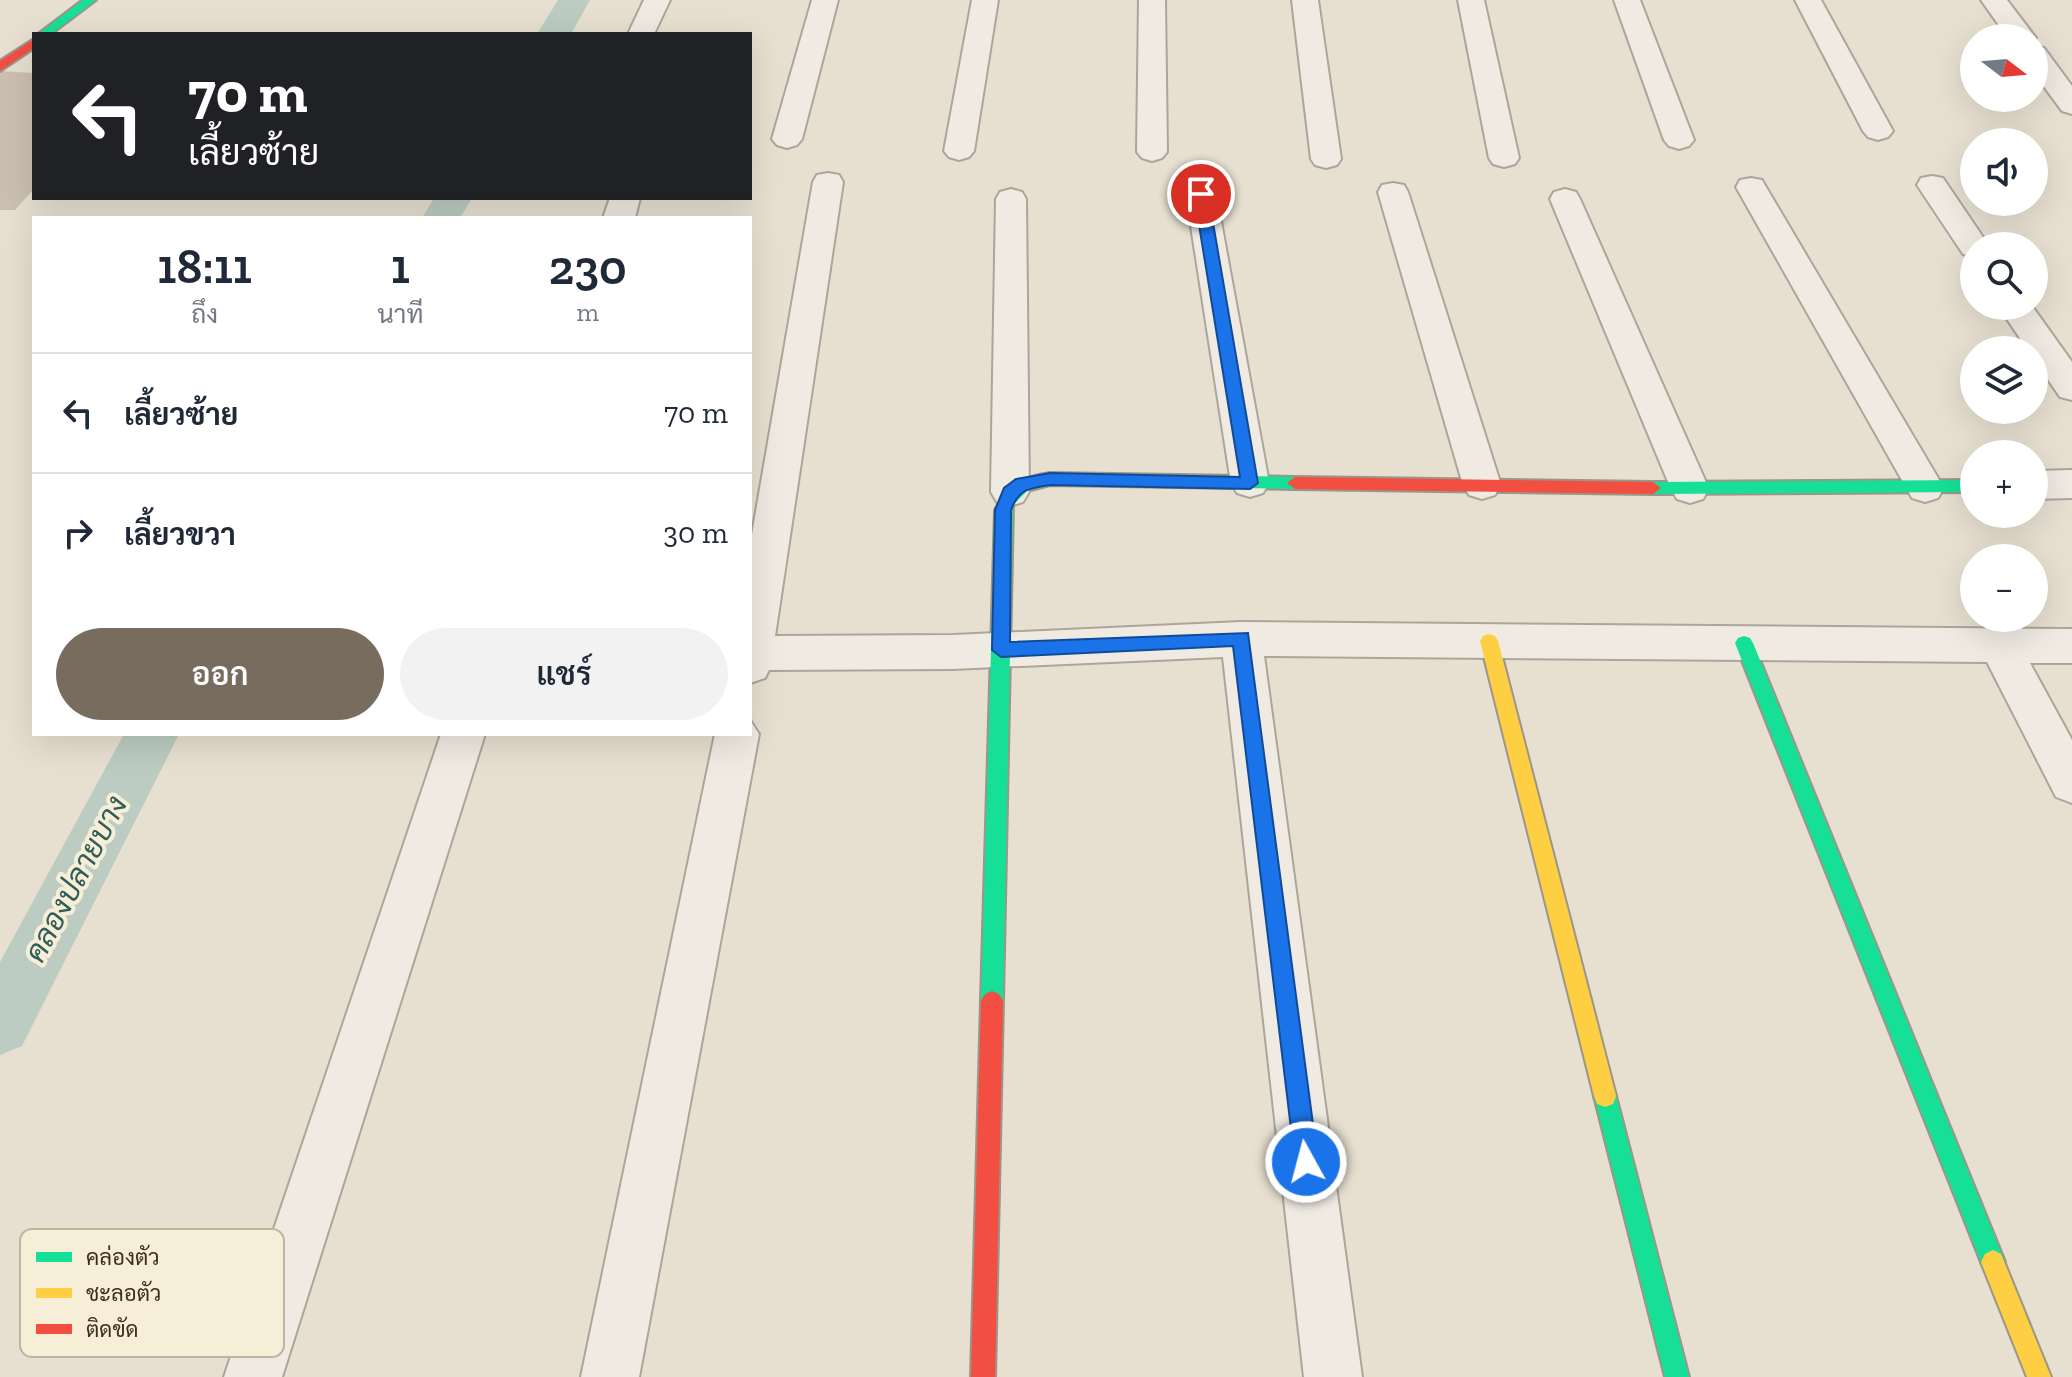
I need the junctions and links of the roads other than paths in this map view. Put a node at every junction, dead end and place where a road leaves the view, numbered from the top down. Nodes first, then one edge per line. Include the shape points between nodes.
1 (90, 0) edge
2 (657, 0) edge
3 (825, 0) edge
4 (985, 0) edge
5 (1152, 0) edge
6 (1305, 0) edge
7 (1471, 0) edge
8 (1627, 0) edge
9 (1808, 0) edge
10 (1994, 0) edge
11 (2012, 24) edge
12 (47, 32) edge
13 (642, 32) edge
14 (32, 43) edge
15 (0, 67) edge
16 (2048, 73) edge
17 (2072, 105) edge
18 (1878, 131) dead end
19 (787, 139) dead end
20 (1679, 140) dead end
21 (959, 151) dead end
22 (1152, 152) dead end
23 (1504, 158) dead end
24 (1326, 159) dead end
25 (828, 182) dead end
26 (1932, 185) dead end
27 (1751, 187) dead end
28 (1393, 192) dead end
29 (1201, 194) dead end
30 (1011, 199) dead end
31 (1565, 199) dead end
32 (1964, 232) edge
33 (2025, 320) edge
34 (2072, 388) edge
35 (1250, 483) junction
36 (2072, 484) edge
37 (1482, 485) junction
38 (2048, 485) edge
39 (1960, 487) edge
40 (1925, 488) junction
41 (1690, 489) junction
42 (1010, 492) junction
43 (1241, 639) junction
44 (1489, 641) junction
45 (1744, 643) junction
46 (1999, 645) junction
47 (2072, 646) edge
48 (1001, 650) junction
49 (752, 652) edge
50 (752, 658) edge
51 (462, 736) edge
52 (737, 736) edge
53 (2072, 783) edge
54 (284, 1282) edge
55 (260, 1357) edge
56 (253, 1377) edge
57 (610, 1377) edge
58 (983, 1377) edge
59 (1333, 1377) edge
60 (1677, 1377) edge
61 (2039, 1377) edge

1 - 12 street
2 - 13 street
3 - 19 street
4 - 21 street
5 - 22 street
6 - 24 street
7 - 23 street
8 - 20 street
9 - 18 street
10 - 11 street
14 - 15 street
16 - 17 street
25 - 49 street
26 - 32 street
27 - 40 street
28 - 37 street
29 - 35 street
30 - 42 street
31 - 41 street
33 - 34 street
35 - 37 street
35 - 42 street via 1050,479 1022,483
36 - 38 street
37 - 41 street
39 - 40 street
40 - 41 street
42 - 48 street via 1003,510
43 - 44 street
43 - 48 street
43 - 59 street
44 - 45 street
44 - 60 street
45 - 46 street
45 - 61 street
46 - 47 street
46 - 53 street
48 - 50 street
48 - 58 street
51 - 54 street
52 - 57 street
55 - 56 street

